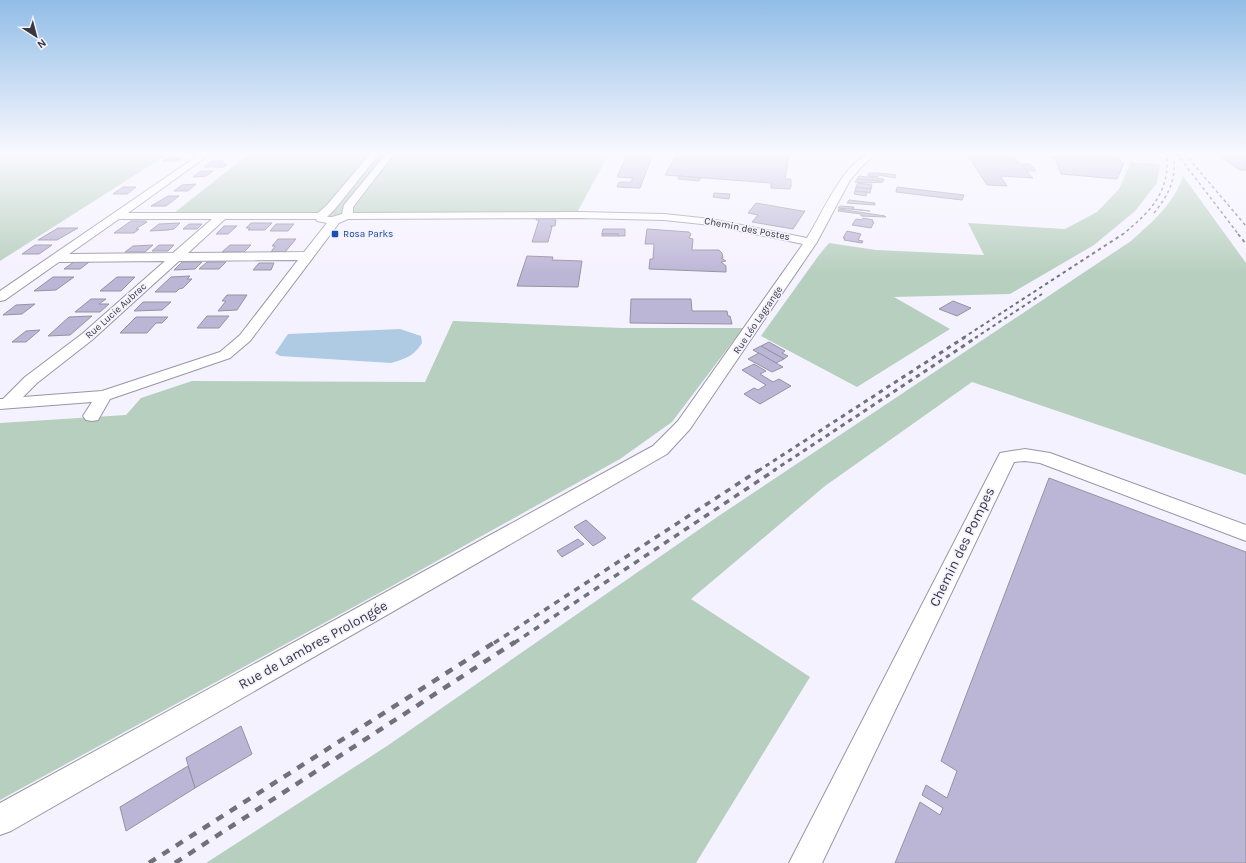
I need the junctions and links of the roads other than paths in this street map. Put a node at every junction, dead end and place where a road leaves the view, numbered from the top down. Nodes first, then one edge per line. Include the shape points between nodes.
1 (146, 194) edge
2 (349, 194) edge
3 (358, 194) edge
4 (838, 194) edge
5 (120, 212) junction
6 (335, 215) junction
7 (222, 216) junction
8 (811, 242) junction
9 (309, 256) junction
10 (177, 257) junction
11 (55, 258) junction
12 (0, 296) edge
13 (104, 396) junction
14 (4, 404) edge
15 (92, 416) dead end
16 (627, 470) joint
17 (1246, 532) edge
18 (0, 820) edge
19 (805, 863) edge

1 - 5 street
2 - 6 street
3 - 6 street via 348,207
4 - 8 street, Rue Léo Lagrange
5 - 7 street, Chemin des Postes
5 - 11 street
6 - 7 street, Chemin des Postes
6 - 8 street, Chemin des Postes via 658,217 711,222
6 - 9 street
7 - 10 street, Rue Lucie Aubrac
8 - 16 street, Rue Léo Lagrange via 679,432 660,450
9 - 10 street
9 - 13 street via 245,338 229,352 202,364
10 - 11 street
10 - 14 street, Rue Lucie Aubrac via 87,338
11 - 12 street
13 - 14 street
13 - 15 street
16 - 18 street, Rue de Lambres Prolongée
17 - 19 street, Chemin des Pompes via 1043,457 1007,457

